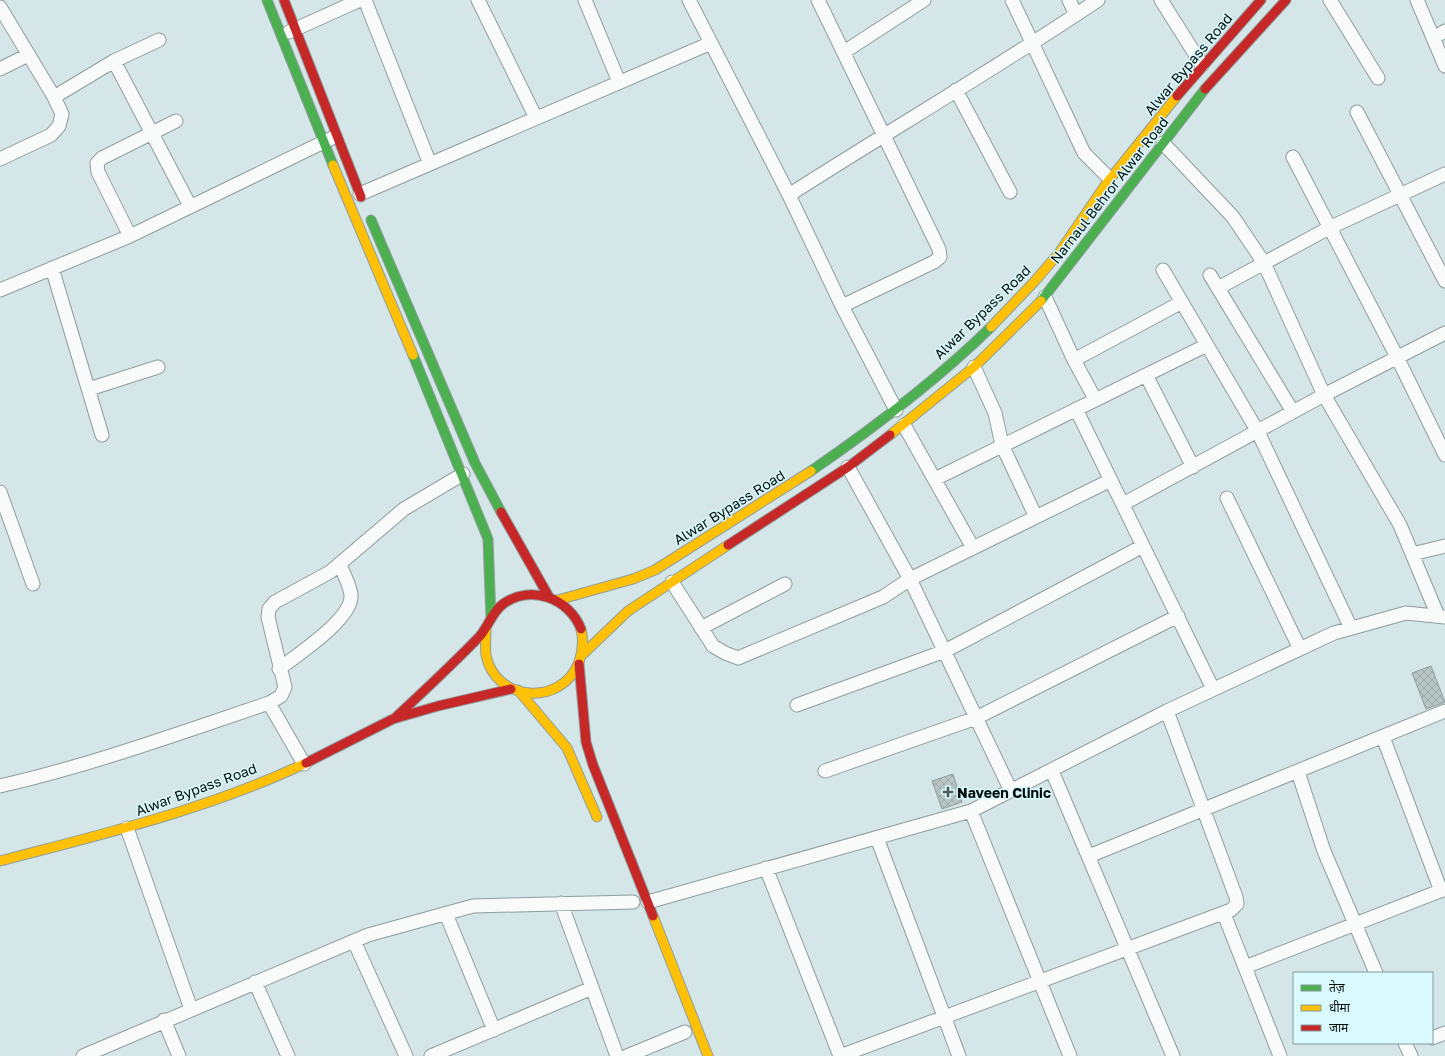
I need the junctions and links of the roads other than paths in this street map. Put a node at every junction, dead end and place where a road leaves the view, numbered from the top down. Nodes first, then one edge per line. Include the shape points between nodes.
1 (267, 0) edge
2 (284, 0) edge
3 (360, 0) edge
4 (365, 0) edge
5 (478, 0) edge
6 (585, 0) edge
7 (689, 0) edge
8 (818, 0) edge
9 (1012, 0) edge
10 (1069, 0) edge
11 (1098, 0) edge
12 (1161, 0) edge
13 (1261, 0) edge
14 (1286, 0) edge
15 (1330, 0) edge
16 (1417, 0) edge
17 (920, 1) edge
18 (0, 8) edge
19 (1076, 15) junction
20 (296, 30) junction
21 (1445, 31) edge
22 (281, 35) junction
23 (1433, 38) junction
24 (159, 40) dead end
25 (711, 43) junction
26 (1033, 44) junction
27 (844, 52) junction
28 (28, 55) junction
29 (114, 61) junction
30 (1202, 65) junction
31 (1445, 66) edge
32 (0, 69) edge
33 (1378, 78) dead end
34 (619, 82) junction
35 (956, 90) junction
36 (54, 97) junction
37 (1357, 112) dead end
38 (536, 118) junction
39 (176, 121) dead end
40 (152, 134) junction
41 (884, 134) junction
42 (337, 136) junction
43 (324, 142) junction
44 (1164, 143) junction
45 (1293, 157) dead end
46 (0, 159) edge
47 (430, 164) junction
48 (1445, 174) edge
49 (1109, 178) junction
50 (1010, 192) dead end
51 (360, 194) junction
52 (789, 195) junction
53 (1401, 195) junction
54 (190, 206) junction
55 (1329, 228) junction
56 (130, 236) junction
57 (1264, 263) junction
58 (52, 268) junction
59 (1163, 270) dead end
60 (1210, 275) dead end
61 (1445, 281) edge
62 (1218, 288) junction
63 (0, 290) edge
64 (1045, 297) junction
65 (1182, 302) junction
66 (842, 306) junction
67 (1445, 333) edge
68 (1207, 345) junction
69 (1397, 357) junction
70 (1074, 360) junction
71 (158, 367) dead end
72 (974, 367) junction
73 (1146, 375) junction
74 (89, 389) junction
75 (1324, 395) junction
76 (1095, 400) junction
77 (1076, 409) junction
78 (896, 410) junction
79 (1293, 412) junction
80 (904, 425) junction
81 (1258, 432) junction
82 (102, 435) dead end
83 (1002, 445) junction
84 (1445, 455) edge
85 (848, 467) junction
86 (1193, 467) junction
87 (463, 474) junction
88 (935, 480) junction
89 (1111, 480) junction
90 (0, 492) edge
91 (1227, 498) dead end
92 (1123, 504) junction
93 (1036, 517) junction
94 (1143, 546) junction
95 (1445, 546) edge
96 (973, 548) junction
97 (1412, 554) junction
98 (340, 564) junction
99 (910, 579) junction
100 (672, 582) junction
101 (33, 584) dead end
102 (785, 584) dead end
103 (549, 597) junction
104 (558, 600) junction
105 (1178, 616) junction
106 (1441, 617) edge
107 (491, 619) junction
108 (701, 628) junction
109 (1351, 628) junction
110 (486, 630) junction
111 (1300, 648) junction
112 (945, 652) junction
113 (582, 655) junction
114 (579, 664) junction
115 (279, 669) junction
116 (515, 689) junction
117 (1214, 689) junction
118 (269, 703) junction
119 (797, 705) dead end
120 (1167, 711) junction
121 (1445, 711) edge
122 (976, 718) junction
123 (393, 720) junction
124 (1383, 737) junction
125 (304, 764) junction
126 (825, 771) dead end
127 (1052, 771) junction
128 (1298, 772) junction
129 (0, 786) edge
130 (1011, 791) junction
131 (1205, 810) junction
132 (971, 811) junction
133 (127, 828) junction
134 (602, 828) dead end
135 (877, 838) junction
136 (1089, 856) junction
137 (0, 861) edge
138 (766, 868) junction
139 (1443, 890) edge
140 (633, 902) dead end
141 (648, 902) junction
142 (561, 903) junction
143 (446, 914) junction
144 (1224, 914) junction
145 (1356, 924) junction
146 (354, 941) junction
147 (1129, 949) junction
148 (1245, 967) junction
149 (1376, 972) edge
150 (255, 982) junction
151 (1040, 982) junction
152 (592, 988) junction
153 (191, 1009) junction
154 (944, 1017) junction
155 (164, 1020) junction
156 (494, 1030) junction
157 (685, 1032) dead end
158 (1445, 1033) edge
159 (1433, 1038) edge
160 (83, 1056) edge
161 (179, 1056) edge
162 (288, 1056) edge
163 (406, 1056) edge
164 (431, 1056) edge
165 (617, 1056) edge
166 (627, 1056) edge
167 (708, 1056) edge
168 (840, 1056) edge
169 (959, 1056) edge
170 (1070, 1056) edge
171 (1172, 1056) edge
172 (1280, 1056) edge

1 - 22 main road
2 - 20 main road
3 - 20 street
4 - 47 street
5 - 38 street
6 - 34 street
7 - 25 street
8 - 27 street
9 - 26 street
10 - 19 street
11 - 19 street
12 - 30 street
13 - 30 main road, Alwar Bypass Road
14 - 44 main road, Narnaul Behror Alwar Road via 1212,80
15 - 33 street
16 - 23 street
17 - 27 street
18 - 28 street
19 - 26 street
20 - 22 street
20 - 42 main road
21 - 23 street
22 - 43 main road
23 - 31 street
24 - 29 street
25 - 34 street
25 - 52 street
26 - 35 street
26 - 49 street via 1084,153
27 - 41 street
28 - 32 street
28 - 36 street
29 - 36 street
29 - 40 street
30 - 49 main road, Alwar Bypass Road
34 - 38 street
35 - 41 street
35 - 50 street
36 - 46 street via 62,114 59,126 51,135
37 - 53 street
38 - 47 street
39 - 40 street
40 - 54 street
40 - 56 street via 102,158 97,163 98,172
41 - 52 street
41 - 66 street via 939,249 940,257
42 - 43 street
42 - 51 main road
43 - 54 street
43 - 87 main road
44 - 57 street via 1233,217
44 - 64 main road, Narnaul Behror Alwar Road
45 - 55 street
47 - 51 street
48 - 53 street
49 - 78 main road, Alwar Bypass Road via 1073,234 1041,275 974,343
51 - 103 main road via 475,463
52 - 66 street
53 - 55 street
53 - 61 street
54 - 56 street
55 - 57 street
55 - 69 street
56 - 58 street
57 - 62 street
57 - 75 street
58 - 63 street
58 - 74 street
59 - 65 street
60 - 62 street
62 - 79 street
64 - 70 street
64 - 72 main road, Narnaul Behror Alwar Road
65 - 68 street
65 - 70 street
66 - 78 street
67 - 69 street
68 - 73 street
68 - 81 street
69 - 75 street
69 - 84 street
70 - 76 street
71 - 74 street
72 - 80 main road, Narnaul Behror Alwar Road
72 - 83 street via 995,413
73 - 76 street
73 - 86 street
74 - 82 street
75 - 79 street
75 - 97 street via 1400,525
76 - 77 street
77 - 83 street
77 - 89 street
78 - 104 main road, Alwar Bypass Road via 813,471 655,570 633,579
79 - 81 street
80 - 85 main road, Narnaul Behror Alwar Road
80 - 88 street
81 - 86 street
81 - 109 street
83 - 88 street
83 - 93 street
85 - 99 street
85 - 100 main road, Narnaul Behror Alwar Road
86 - 92 street
87 - 98 street via 404,509
87 - 107 main road via 488,539
88 - 96 street
89 - 92 street
89 - 93 street
90 - 101 street
91 - 111 street
92 - 94 street
93 - 96 street
94 - 105 street
94 - 112 street
95 - 97 street
96 - 99 street
97 - 106 street
98 - 115 street via 351,596 349,609 340,620
98 - 115 street via 275,602 269,609 268,617
99 - 108 street via 883,597 738,658 712,646
99 - 112 street
100 - 108 street
100 - 113 main road, Narnaul Behror Alwar Road via 628,612
102 - 108 street
103 - 104 main road
103 - 107 main road via 532,594 516,598 501,606
104 - 113 main road via 577,620 582,637
105 - 117 street
105 - 122 street
106 - 109 street via 1406,613
107 - 110 main road
109 - 111 street via 1334,632
110 - 116 main road via 484,653 493,674
110 - 123 main road
111 - 117 street
112 - 119 street
112 - 122 street
113 - 114 main road
114 - 116 main road via 574,673 558,688 538,694 528,694
114 - 141 main road via 586,742
115 - 118 street via 285,687 281,696
116 - 123 main road
116 - 134 main road via 567,748
117 - 120 street
118 - 125 street
118 - 129 street via 116,754
120 - 127 street
120 - 131 street
121 - 124 street
122 - 126 street
122 - 130 street
123 - 125 main road, Alwar Bypass Road
124 - 128 street
124 - 139 street
125 - 133 main road, Alwar Bypass Road via 221,798
127 - 130 street
127 - 136 street
128 - 131 street
128 - 145 street via 1324,851
130 - 132 street
131 - 136 street
131 - 144 street via 1236,896 1237,904
132 - 135 street
132 - 151 street
133 - 137 main road, Alwar Bypass Road
133 - 153 street
135 - 138 street
135 - 154 street
136 - 147 street
138 - 141 street
138 - 168 street
139 - 145 street
140 - 142 street
141 - 167 main road
142 - 143 street via 473,906
142 - 152 street
143 - 146 street
143 - 156 street
144 - 147 street
144 - 148 street
145 - 148 street
145 - 149 street
146 - 150 street
146 - 163 street
147 - 151 street
147 - 171 street
148 - 172 street
150 - 153 street
150 - 162 street
151 - 154 street
151 - 170 street
152 - 156 street
152 - 165 street
153 - 155 street
154 - 168 street
154 - 169 street
155 - 160 street
155 - 161 street
156 - 164 street
157 - 166 street
158 - 159 street

